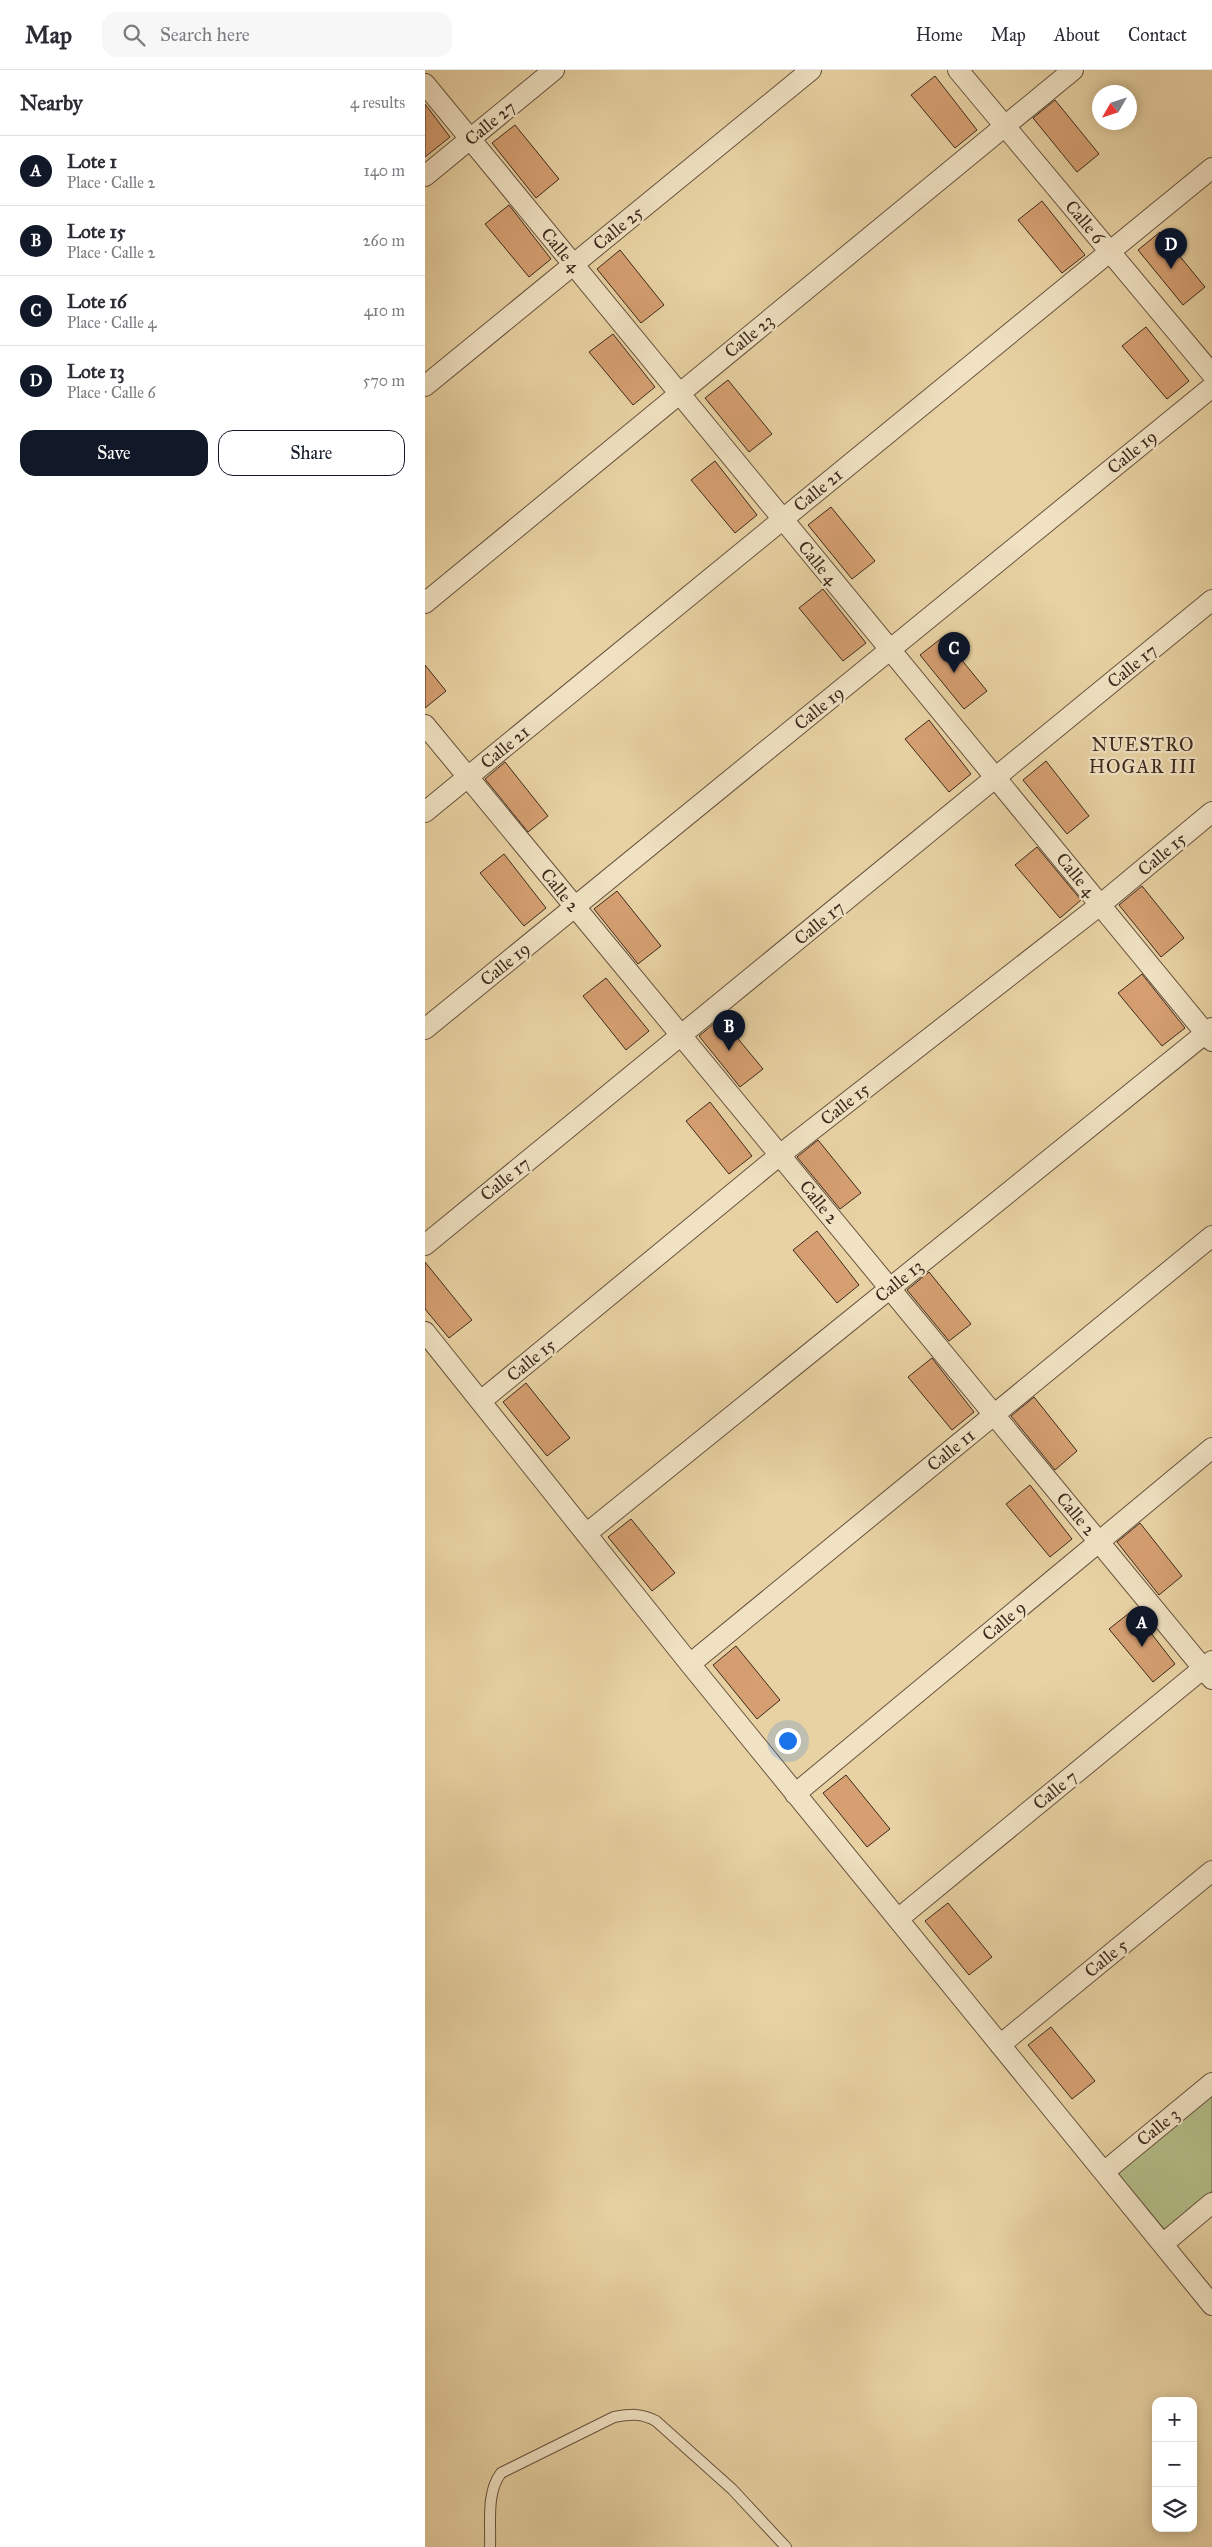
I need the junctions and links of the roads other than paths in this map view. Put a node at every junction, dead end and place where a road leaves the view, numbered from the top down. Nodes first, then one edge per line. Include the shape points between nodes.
1 (554, 70) edge
2 (811, 70) edge
3 (958, 70) edge
4 (1073, 70) edge
5 (425, 84) edge
6 (1005, 126) junction
7 (470, 139) junction
8 (1212, 168) edge
9 (425, 176) edge
10 (1110, 252) junction
11 (573, 265) junction
12 (1212, 374) edge
13 (425, 386) edge
14 (1212, 387) edge
15 (680, 394) junction
16 (783, 519) junction
17 (1212, 600) edge
18 (425, 603) edge
19 (890, 650) junction
20 (425, 725) edge
21 (468, 777) junction
22 (995, 778) junction
23 (425, 812) edge
24 (1212, 812) edge
25 (1100, 905) junction
26 (575, 907) junction
27 (425, 1029) edge
28 (1210, 1034) edge
29 (681, 1036) junction
30 (781, 1154) junction
31 (1212, 1236) edge
32 (425, 1245) edge
33 (890, 1289) junction
34 (425, 1332) edge
35 (481, 1401) junction
36 (994, 1415) junction
37 (1212, 1448) edge
38 (587, 1534) junction
39 (1099, 1542) junction
40 (690, 1664) junction
41 (1209, 1669) edge
42 (795, 1794) junction
43 (1212, 1871) edge
44 (898, 1919) junction
45 (1000, 2045) junction
46 (1212, 2083) edge
47 (1104, 2172) junction
48 (1212, 2203) edge
49 (1163, 2244) junction
50 (1212, 2304) edge
51 (490, 2547) edge
52 (786, 2547) edge

1 - 7 street, Calle 27
2 - 11 street, Calle 25
3 - 6 street, Calle 6
4 - 6 street, Calle 23
5 - 7 street, Calle 4
6 - 10 street, Calle 6
6 - 15 street, Calle 23
7 - 9 street, Calle 27
7 - 11 street, Calle 4
8 - 10 street, Calle 21
10 - 12 street, Calle 6
10 - 16 street, Calle 21
11 - 13 street, Calle 25
11 - 15 street, Calle 4
14 - 19 street, Calle 19
15 - 16 street, Calle 4
15 - 18 street, Calle 23
16 - 19 street, Calle 4
16 - 21 street, Calle 21
17 - 22 street, Calle 17
19 - 22 street, Calle 4
19 - 26 street, Calle 19
20 - 21 street, Calle 2
21 - 23 street, Calle 21
21 - 26 street, Calle 2
22 - 25 street, Calle 4
22 - 29 street, Calle 17
24 - 25 street, Calle 15
25 - 28 street, Calle 4
25 - 30 street, Calle 15
26 - 27 street, Calle 19
26 - 29 street, Calle 2
28 - 33 street, Calle 13
29 - 30 street, Calle 2
29 - 32 street, Calle 17
30 - 33 street, Calle 2
30 - 35 street, Calle 15
31 - 36 street, Calle 11
33 - 36 street, Calle 2
33 - 38 street, Calle 13
34 - 35 street
35 - 38 street
36 - 39 street, Calle 2
36 - 40 street, Calle 11
37 - 39 street, Calle 9
38 - 40 street
39 - 41 street, Calle 2
39 - 42 street, Calle 9
40 - 42 street
41 - 44 street, Calle 7
42 - 44 street
43 - 45 street, Calle 5
44 - 45 street
45 - 47 street
46 - 47 street, Calle 3
47 - 49 street
48 - 49 street
49 - 50 street
51 - 52 lane via 491,2497 501,2473 614,2417 644,2414 732,2489

